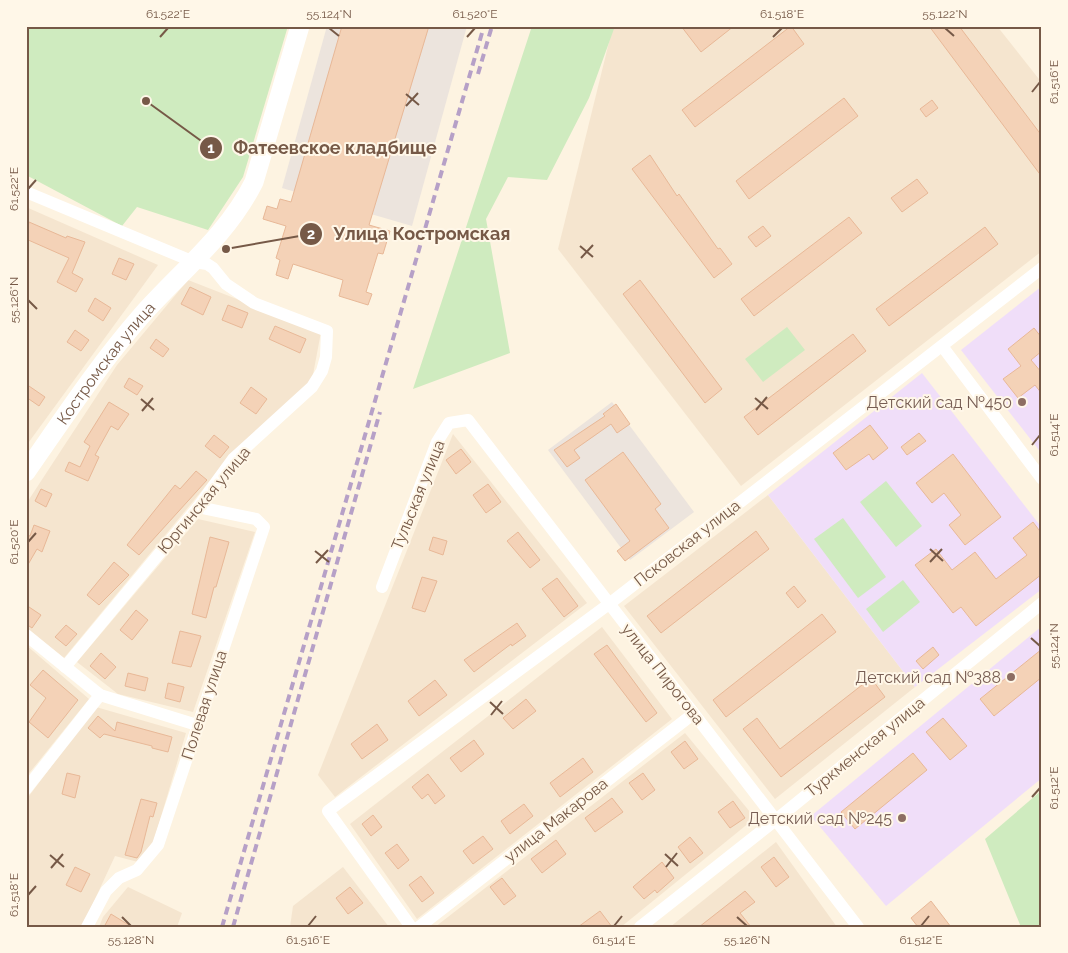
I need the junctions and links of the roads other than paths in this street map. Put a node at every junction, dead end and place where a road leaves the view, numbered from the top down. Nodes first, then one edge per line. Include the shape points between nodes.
1 (300, 26) edge
2 (26, 192) edge
3 (194, 262) junction
4 (1042, 268) edge
5 (942, 346) junction
6 (468, 420) joint
7 (26, 472) edge
8 (1042, 479) edge
9 (198, 507) junction
10 (382, 587) dead end
11 (1042, 603) edge
12 (609, 604) junction
13 (26, 634) edge
14 (65, 667) junction
15 (100, 696) junction
16 (693, 714) junction
17 (197, 725) junction
18 (26, 789) edge
19 (777, 819) junction
20 (87, 927) edge
21 (411, 927) edge
22 (419, 927) edge
23 (640, 927) edge
24 (858, 927) edge

1 - 3 street, Костромская улица via 254,182 233,219
2 - 3 street
3 - 7 street, Костромская улица via 125,335
3 - 9 street, Юргинская улица via 214,268 226,284 254,303 327,331 326,357 312,387 233,459
4 - 5 street, Псковская улица
5 - 8 street
5 - 12 street, Псковская улица
6 - 10 street, Тульская улица via 448,423 437,442
6 - 12 street, улица Пирогова
9 - 14 street, Юргинская улица
9 - 17 street, Полевая улица via 256,519 264,527
11 - 19 street, Туркменская улица
12 - 16 street, улица Пирогова
12 - 21 street, Псковская улица via 328,811
13 - 14 street
14 - 15 street
15 - 17 street
15 - 18 street
16 - 19 street, улица Пирогова
16 - 22 street, улица Макарова
17 - 20 street, Полевая улица via 158,845 137,870 119,878 106,892
19 - 23 street, Туркменская улица
19 - 24 street, улица Пирогова

